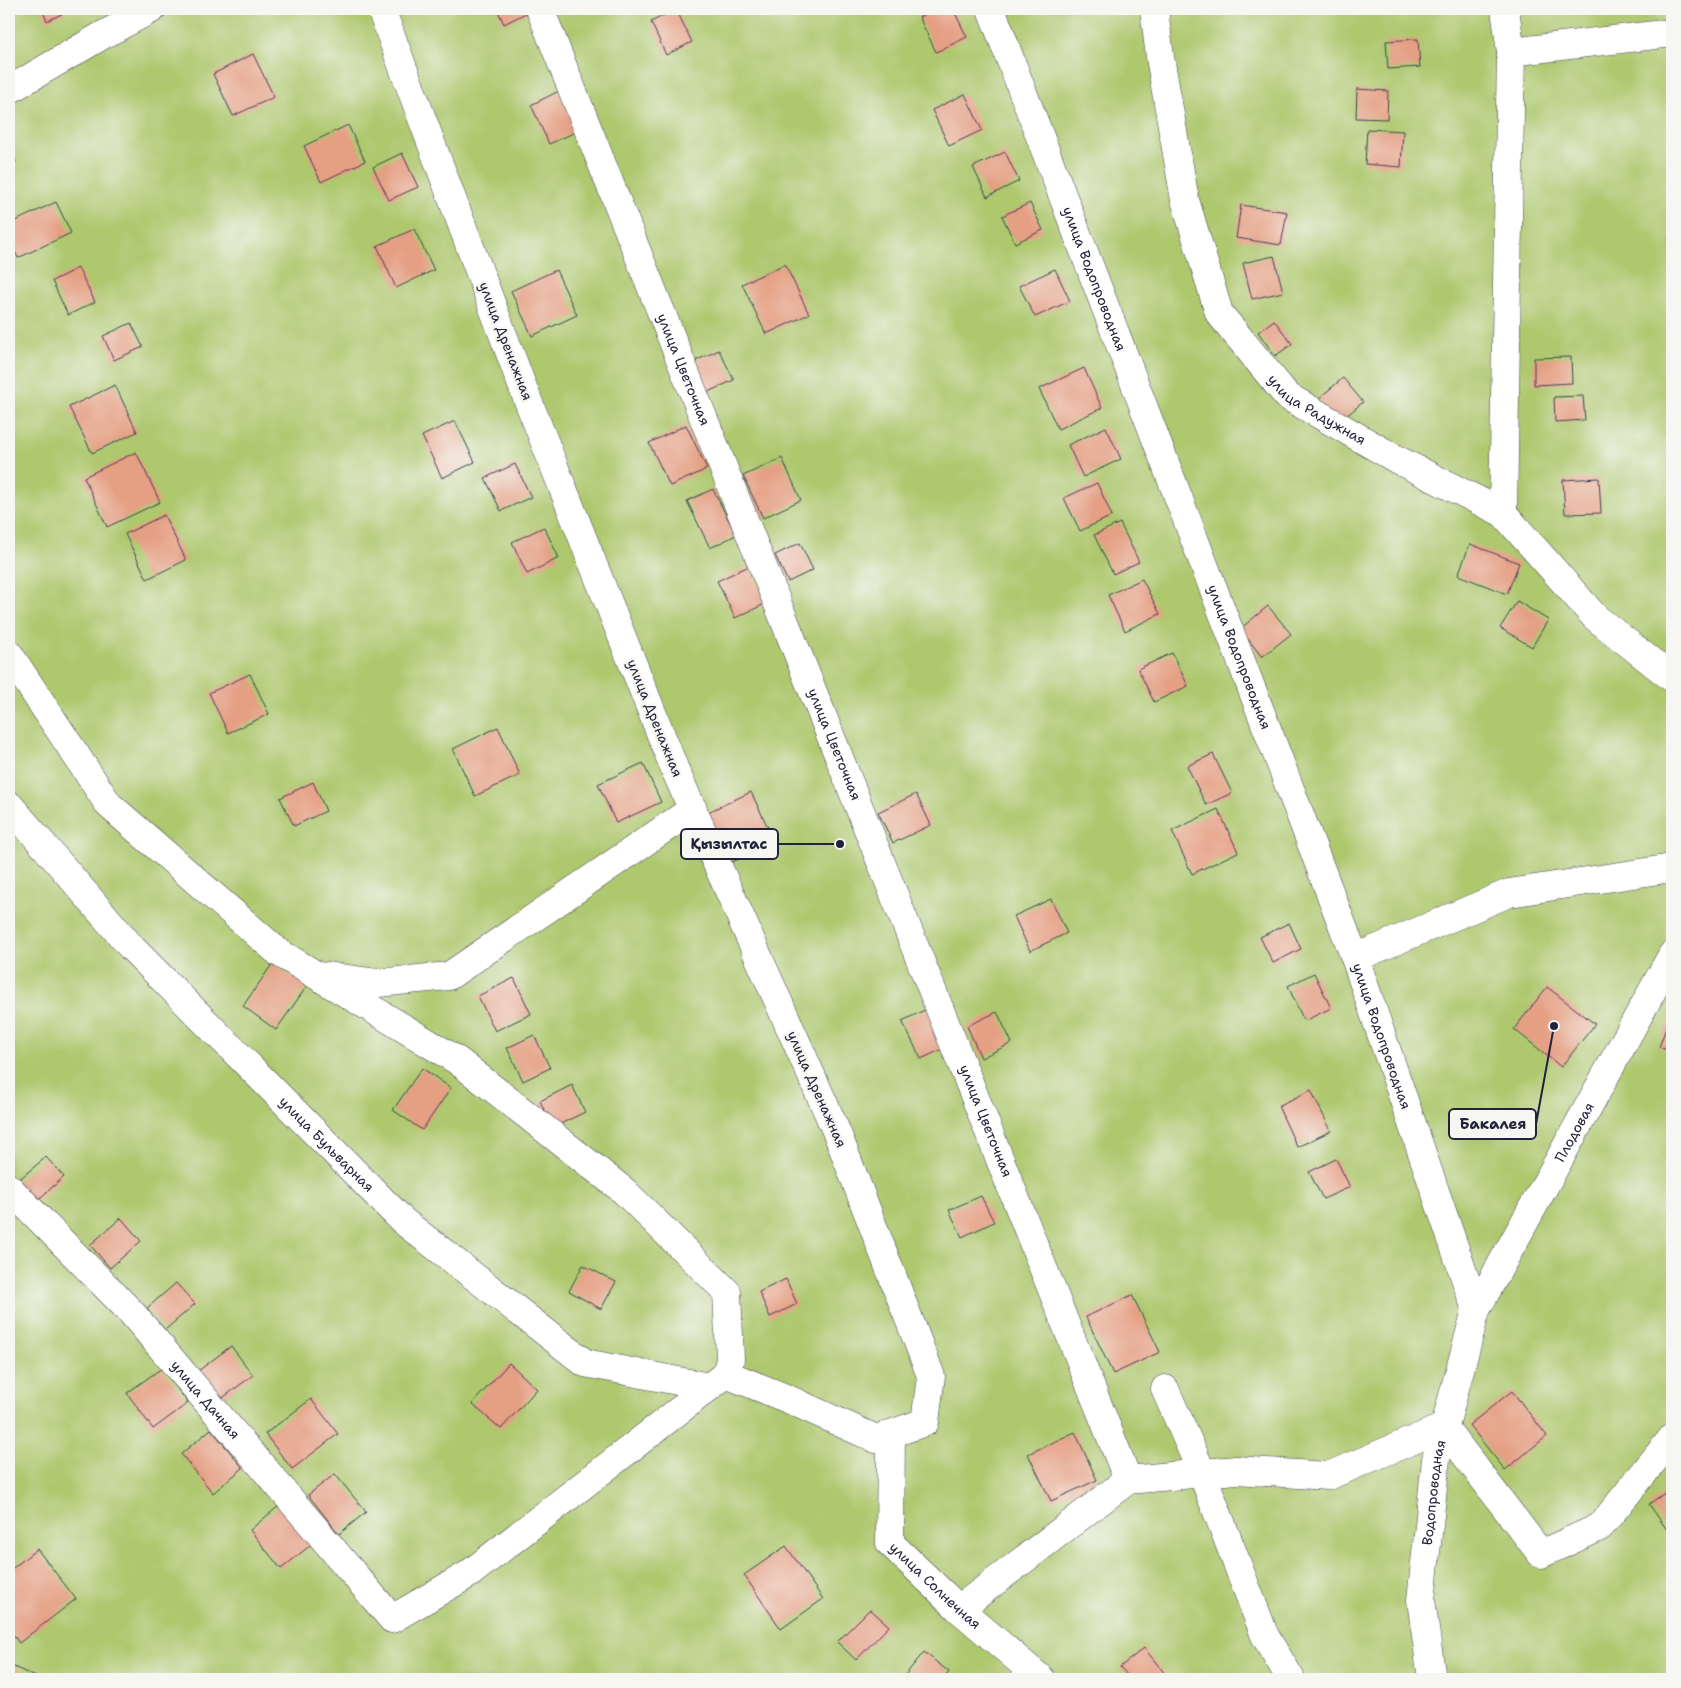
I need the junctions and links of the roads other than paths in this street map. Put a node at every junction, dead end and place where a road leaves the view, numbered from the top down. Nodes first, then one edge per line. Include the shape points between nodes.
1 (152, 9) edge
2 (381, 9) edge
3 (540, 9) edge
4 (991, 9) edge
5 (1154, 9) edge
6 (1505, 9) edge
7 (1672, 33) edge
8 (1511, 52) junction
9 (9, 90) edge
10 (1503, 513) junction
11 (9, 654) edge
12 (1672, 678) edge
13 (9, 804) edge
14 (693, 809) junction
15 (1672, 868) edge
16 (1672, 955) edge
17 (1355, 958) junction
18 (317, 975) junction
19 (9, 1188) edge
20 (1476, 1310) junction
21 (718, 1381) junction
22 (1165, 1390) dead end
23 (925, 1422) joint
24 (1444, 1427) junction
25 (891, 1434) junction
26 (1672, 1438) edge
27 (1202, 1473) junction
28 (1128, 1480) junction
29 (959, 1610) junction
30 (1041, 1679) edge
31 (1291, 1679) edge
32 (1432, 1679) edge

1 - 9 street
2 - 14 street, улица Дренажная via 523,388
3 - 28 street, улица Цветочная via 642,269 1000,1151
4 - 17 street, улица Водопроводная
5 - 10 street, улица Радужная via 1185,200 1219,313 1287,396 1396,459
6 - 8 street
7 - 8 street
8 - 10 street
10 - 12 street, улица Радужная via 1595,617
11 - 18 street via 109,805 278,952
13 - 21 street, улица Бульварная via 132,948 403,1221 585,1363
14 - 18 street via 449,976 378,983
14 - 23 street, улица Дренажная via 838,1133 931,1376
15 - 17 street via 1509,893
16 - 20 street, Плодовая
17 - 20 street, улица Водопроводная
18 - 21 street via 458,1061 624,1191 727,1292 730,1359
19 - 21 street, улица Дачная via 131,1312 392,1619 469,1574
20 - 24 street, Водопроводная
21 - 25 street, улица Бульварная via 788,1399 876,1439
22 - 27 street
23 - 25 street, улица Бульварная
24 - 26 street via 1541,1554 1600,1528
24 - 27 street via 1328,1476 1236,1470
24 - 32 street, Водопроводная via 1436,1459 1421,1600
25 - 29 street, улица Солнечная via 890,1543
27 - 28 street
27 - 31 street via 1265,1636
28 - 29 street
29 - 30 street, улица Солнечная

